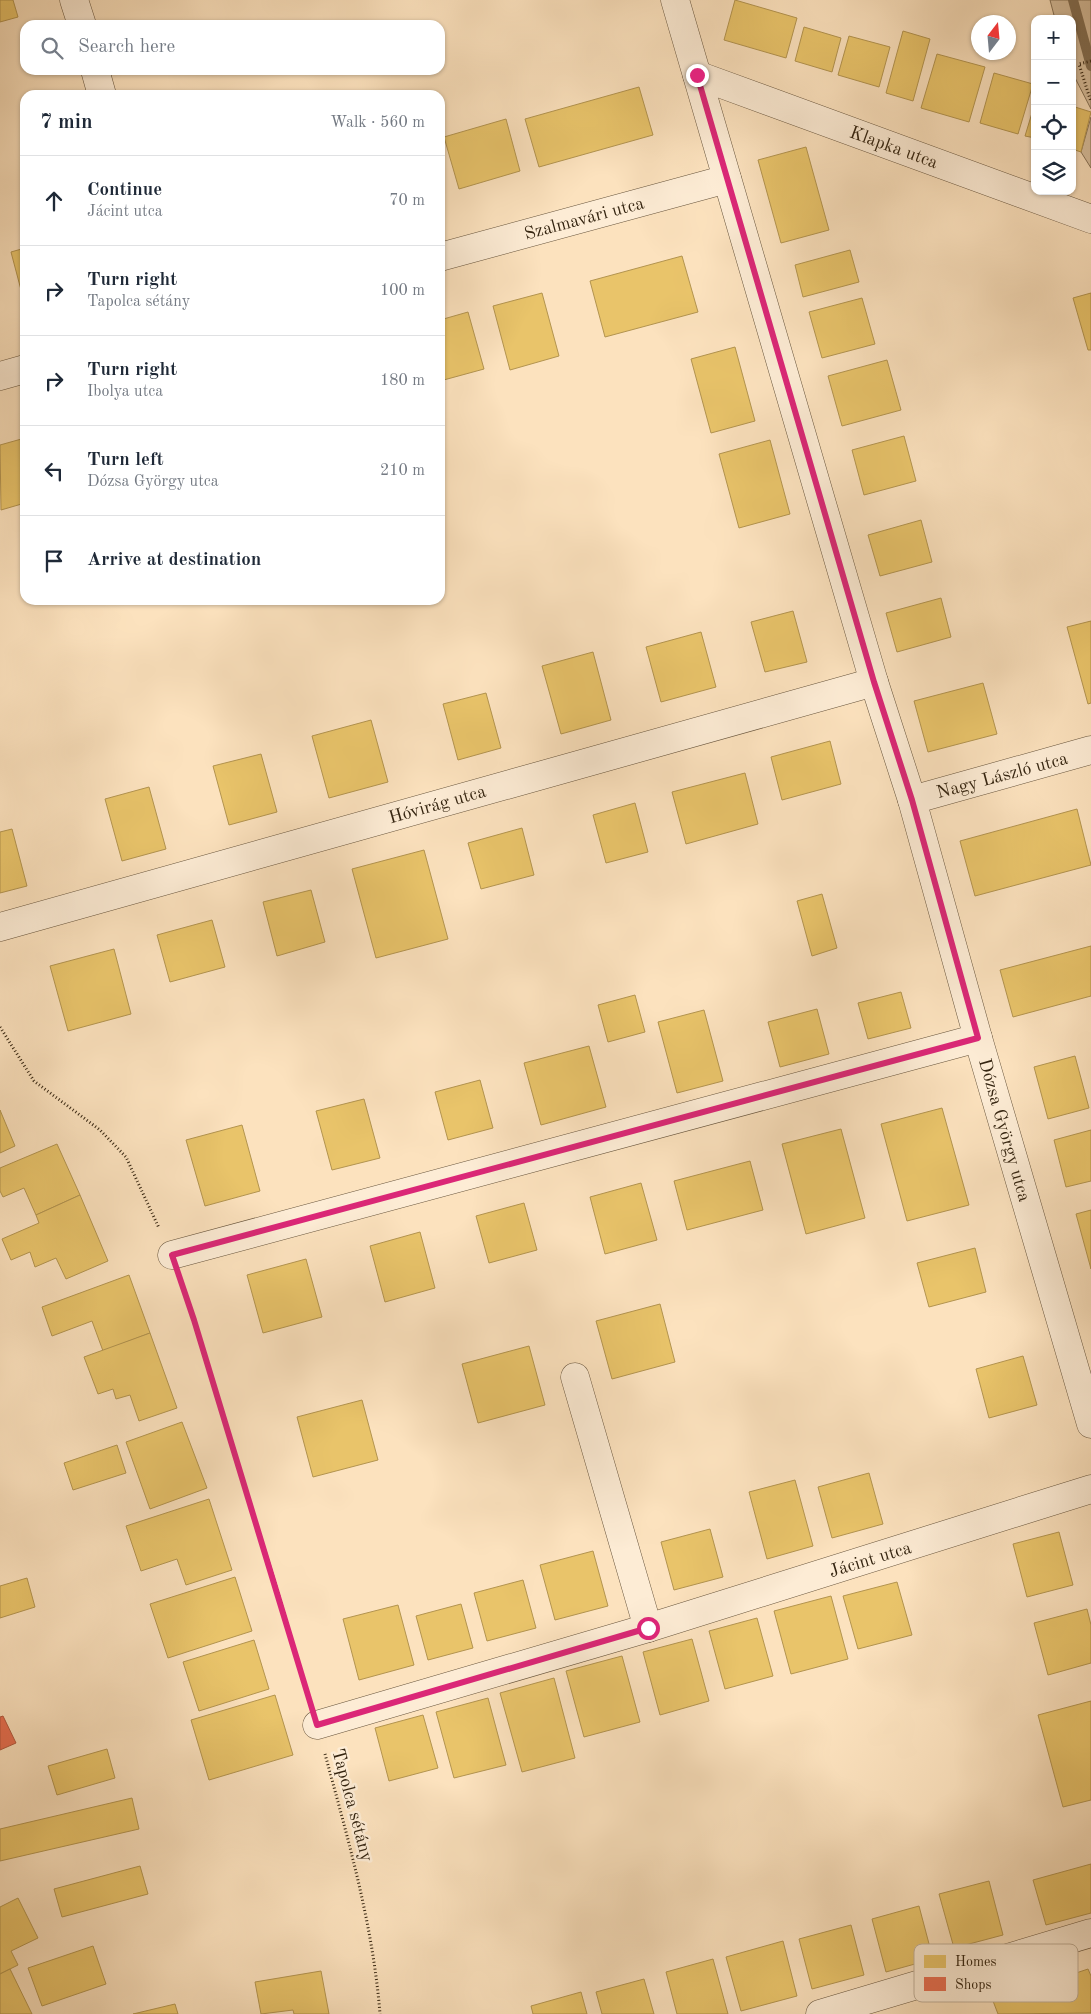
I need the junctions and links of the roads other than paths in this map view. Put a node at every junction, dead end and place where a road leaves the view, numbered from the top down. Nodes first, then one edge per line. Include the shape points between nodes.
1 (74, 0) edge
2 (675, 0) edge
3 (80, 20) edge
4 (96, 75) edge
5 (697, 75) junction
6 (101, 90) edge
7 (727, 180) junction
8 (1091, 219) edge
9 (445, 256) edge
10 (20, 370) edge
11 (0, 376) edge
12 (874, 682) junction
13 (1091, 750) edge
14 (912, 800) junction
15 (0, 927) edge
16 (978, 1038) junction
17 (172, 1255) road end
18 (575, 1377) dead end
19 (1091, 1424) edge
20 (1091, 1489) edge
21 (648, 1628) junction
22 (317, 1725) road end
23 (1091, 1932) edge
24 (1051, 1944) edge
25 (914, 1986) edge
26 (820, 2014) edge

1 - 3 street
2 - 5 street, Dózsa György utca
4 - 6 street
5 - 7 street, Dózsa György utca
5 - 8 street, Klapka utca
7 - 9 street, Szalmavári utca
7 - 12 street, Dózsa György utca
10 - 11 street
12 - 14 street, Dózsa György utca
12 - 15 street, Hóvirág utca
13 - 14 street, Nagy László utca
14 - 16 street, Dózsa György utca
16 - 17 street
16 - 19 street, Dózsa György utca
18 - 21 street
20 - 21 street, Jácint utca
21 - 22 street, Jácint utca
23 - 24 street
25 - 26 street

